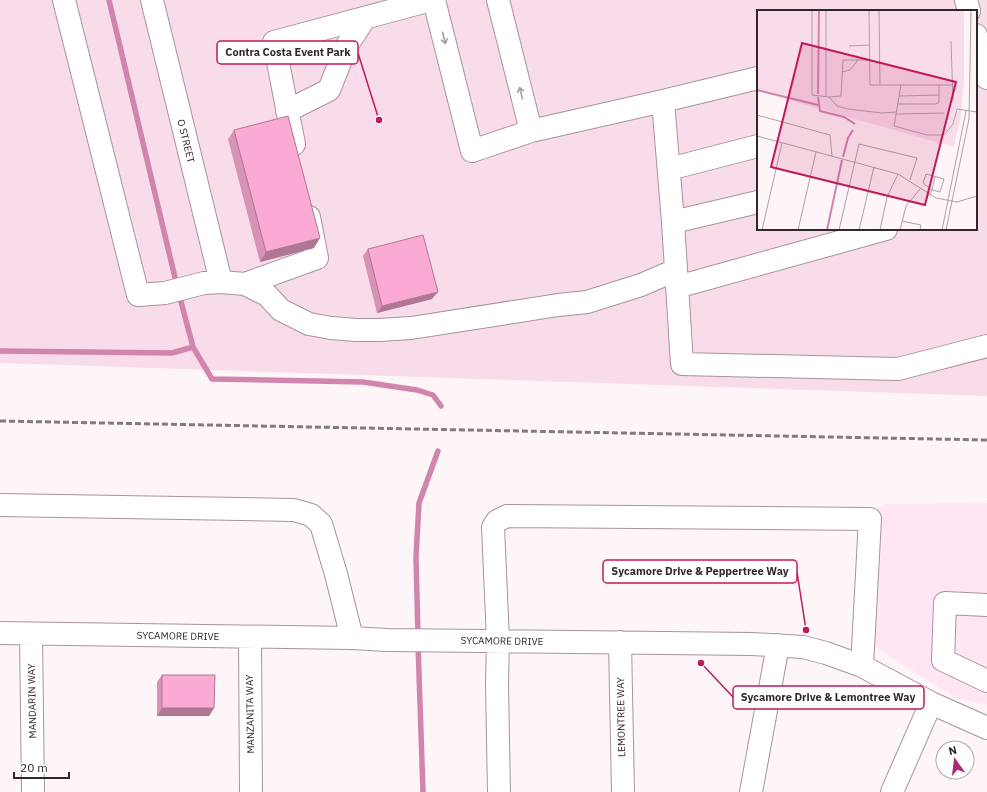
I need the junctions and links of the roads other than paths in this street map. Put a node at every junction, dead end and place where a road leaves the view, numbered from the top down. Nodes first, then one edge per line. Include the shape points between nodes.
1 (64, 0) edge
2 (152, 0) edge
3 (431, 0) edge
4 (434, 0) edge
5 (498, 0) edge
6 (966, 0) edge
7 (969, 10) edge
8 (365, 18) junction
9 (977, 39) edge
10 (757, 78) edge
11 (987, 78) edge
12 (663, 101) junction
13 (287, 111) junction
14 (531, 131) junction
15 (757, 146) edge
16 (298, 165) edge
17 (669, 169) junction
18 (304, 196) edge
19 (757, 202) edge
20 (673, 222) junction
21 (882, 230) edge
22 (677, 279) junction
23 (213, 282) junction
24 (245, 284) junction
25 (987, 346) edge
26 (0, 505) edge
27 (987, 605) edge
28 (0, 633) edge
29 (31, 634) junction
30 (250, 637) junction
31 (352, 638) junction
32 (498, 640) junction
33 (620, 642) junction
34 (778, 645) junction
35 (862, 666) junction
36 (987, 681) edge
37 (931, 703) junction
38 (987, 728) edge
39 (33, 792) edge
40 (251, 792) edge
41 (499, 792) edge
42 (623, 792) edge
43 (751, 792) edge
44 (892, 792) edge

1 - 23 street via 138,295 165,293
2 - 23 street, O STREET
3 - 8 street
4 -> 14 street via 472,151
14 -> 5 street
6 - 7 street
8 - 13 street via 346,47 329,90
8 - 13 street via 274,42
9 - 11 street
10 - 12 street
12 - 14 street
12 - 17 street
13 - 16 street
15 - 17 street
17 - 20 street
18 - 24 street via 317,258
19 - 20 street
20 - 22 street
21 - 22 street
22 - 24 street via 641,285 587,302 411,328 379,330 331,328 309,324 281,310 267,295
22 - 25 street via 682,364 898,369
23 - 24 street
26 - 31 street via 294,510 311,515 321,524
27 - 36 street via 945,603 943,660
28 - 29 street, SYCAMORE DRIVE
29 - 30 street, SYCAMORE DRIVE
29 - 39 street, MANDARIN WAY
30 - 31 street, SYCAMORE DRIVE
30 - 40 street, MANZANITA WAY
31 - 32 street, SYCAMORE DRIVE
32 - 33 street, SYCAMORE DRIVE
32 - 35 street via 493,527 497,521 507,516 870,519
32 - 41 street
33 - 34 street, SYCAMORE DRIVE
33 - 42 street, LEMONTREE WAY
34 - 35 street, SYCAMORE DRIVE via 803,647
34 - 43 street
35 - 37 street, SYCAMORE DRIVE
37 - 38 street, SYCAMORE DRIVE
37 - 44 street

